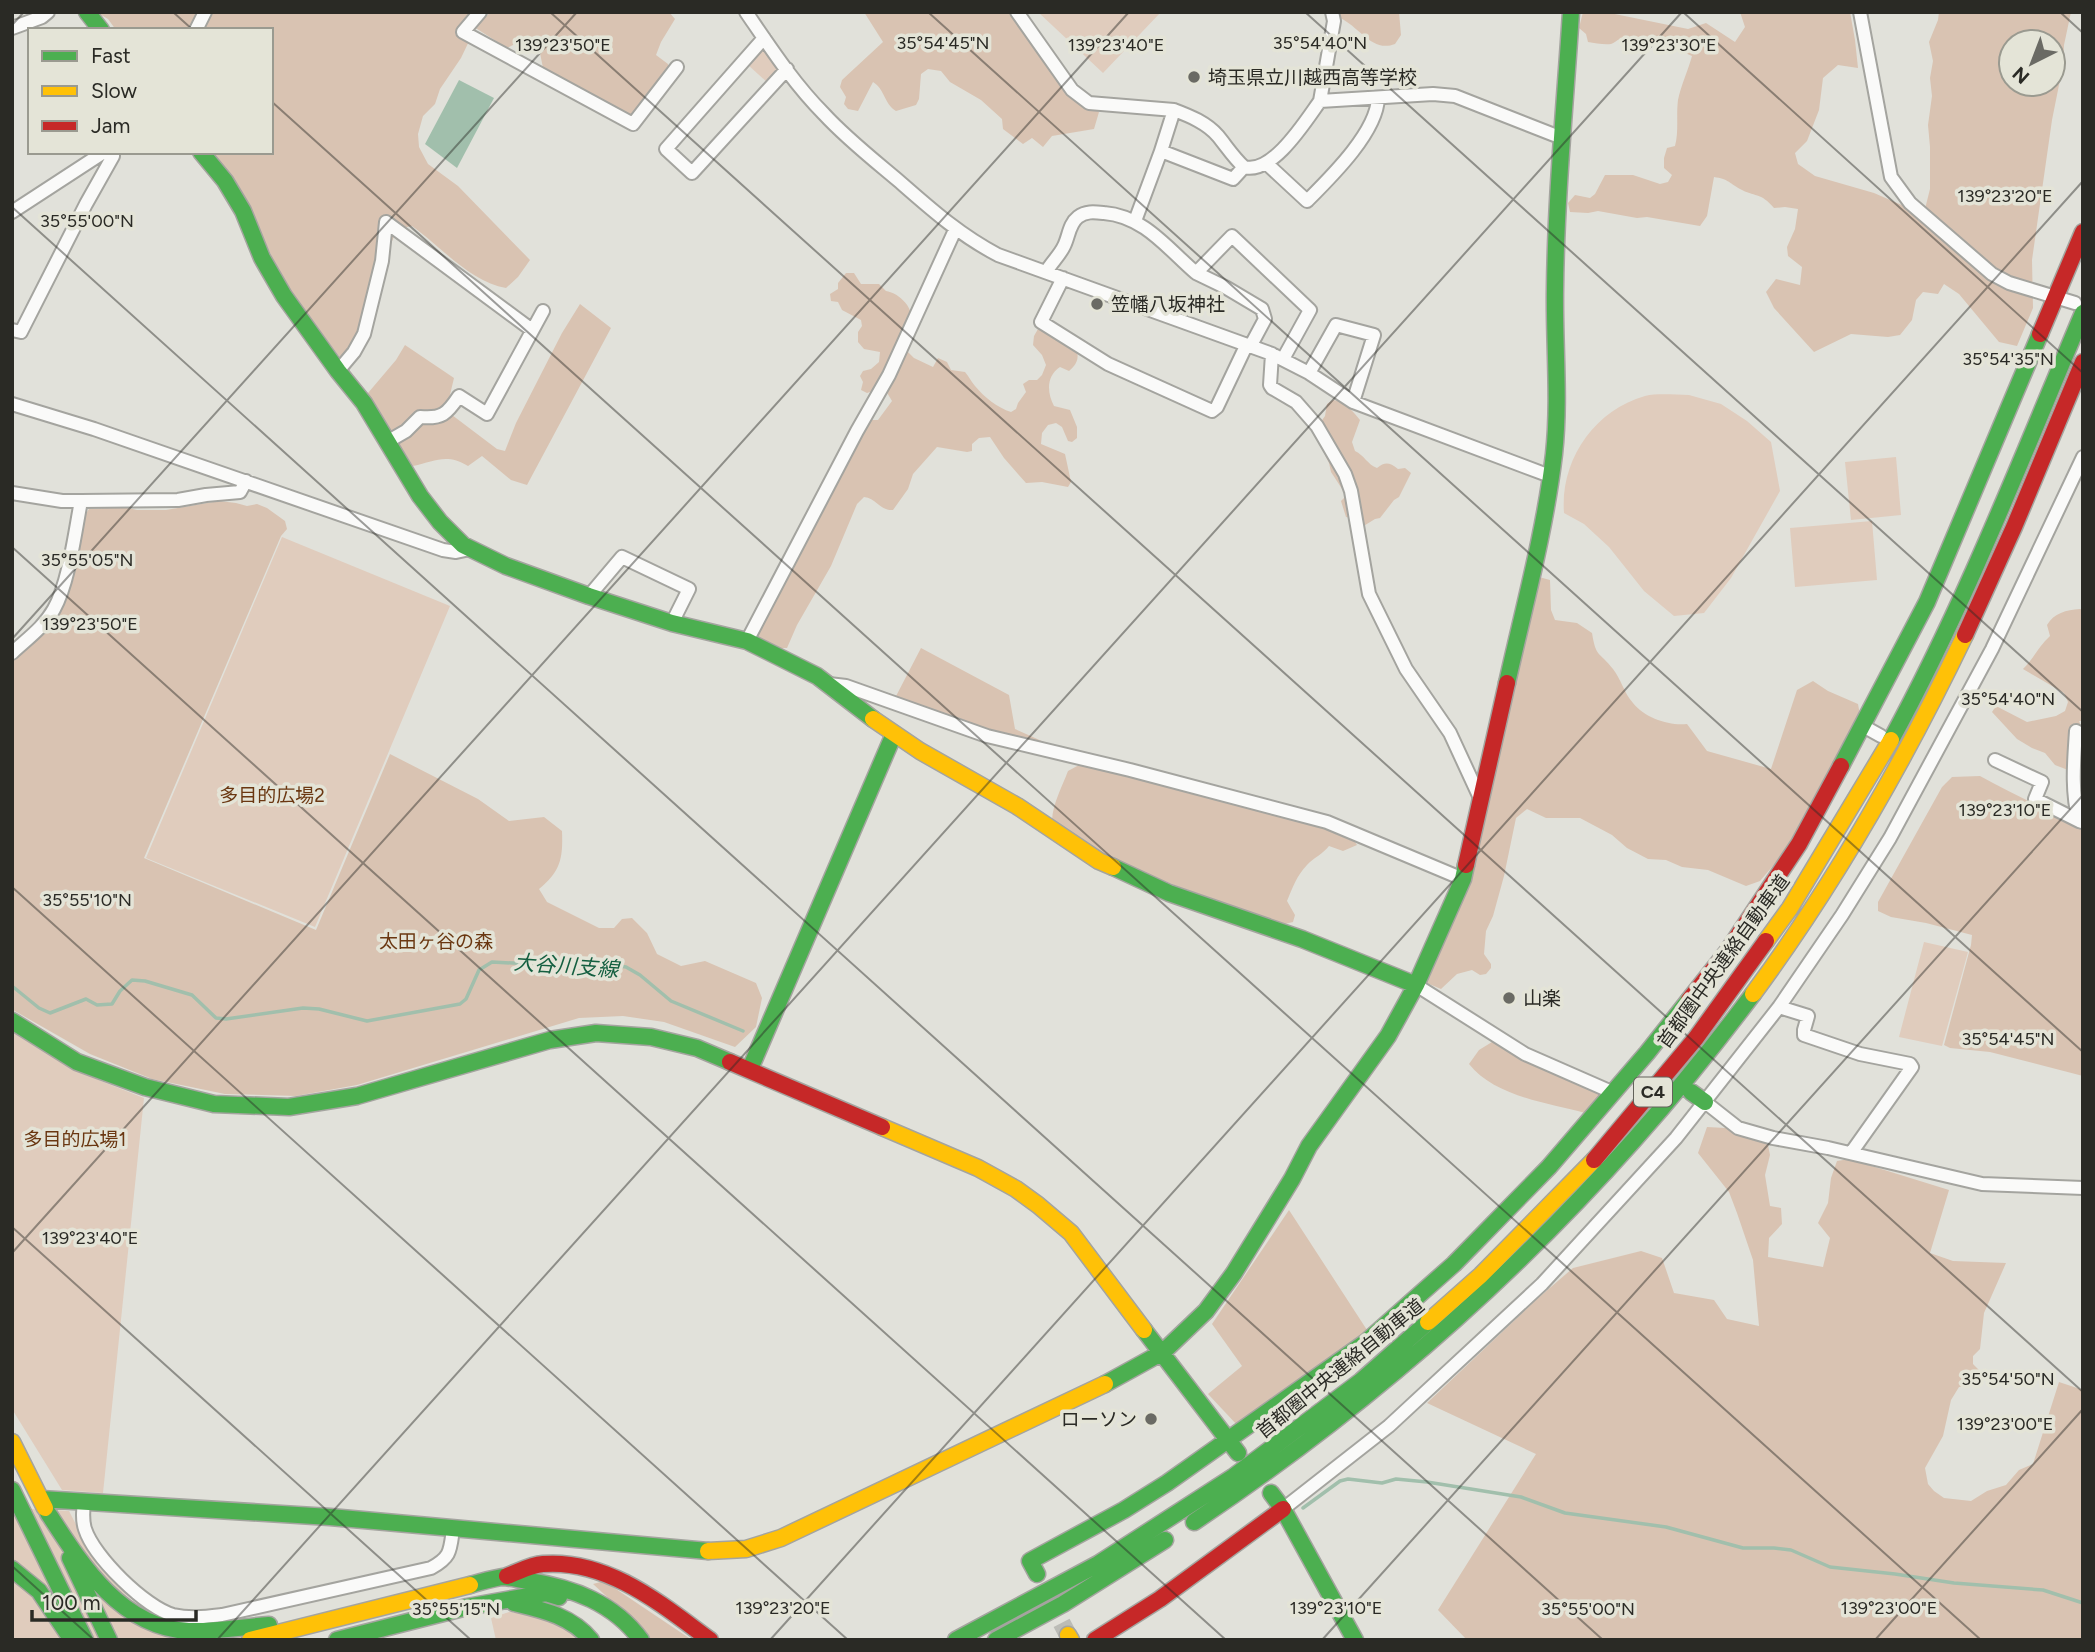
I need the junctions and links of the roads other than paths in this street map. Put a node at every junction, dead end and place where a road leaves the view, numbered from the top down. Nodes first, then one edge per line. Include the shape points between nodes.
1 (48, 12) edge
2 (87, 12) edge
3 (205, 12) edge
4 (481, 12) edge
5 (746, 12) edge
6 (1017, 12) edge
7 (1332, 12) edge
8 (1571, 12) edge
9 (1860, 12) edge
10 (12, 28) edge
11 (99, 28) edge
12 (197, 28) edge
13 (764, 38) junction
14 (677, 67) dead end
15 (787, 69) junction
16 (1378, 98) junction
17 (1320, 101) junction
18 (1174, 110) junction
19 (1562, 138) junction
20 (1161, 151) junction
21 (101, 154) edge
22 (112, 154) edge
23 (203, 154) edge
24 (1266, 163) junction
25 (1244, 167) junction
26 (12, 212) edge
27 (1135, 221) junction
28 (955, 230) junction
29 (2083, 232) edge
30 (1046, 272) junction
31 (1196, 273) junction
32 (1063, 278) junction
33 (2057, 297) junction
34 (2079, 308) edge
35 (543, 311) dead end
36 (12, 330) edge
37 (532, 330) junction
38 (1248, 347) junction
39 (1278, 357) junction
40 (2083, 362) edge
41 (338, 371) junction
42 (1309, 373) junction
43 (1353, 401) junction
44 (12, 404) edge
45 (387, 442) junction
46 (2083, 457) edge
47 (1550, 476) junction
48 (246, 481) junction
49 (12, 493) edge
50 (81, 501) junction
51 (470, 549) junction
52 (589, 596) junction
53 (672, 623) junction
54 (747, 641) junction
55 (12, 653) edge
56 (828, 684) junction
57 (1863, 726) junction
58 (894, 734) junction
59 (2083, 735) edge
60 (1881, 736) dead end
61 (1915, 756) dead end
62 (1995, 760) dead end
63 (1930, 764) junction
64 (1480, 798) junction
65 (2081, 822) edge
66 (1463, 879) junction
67 (1416, 985) junction
68 (1779, 1006) junction
69 (12, 1021) edge
70 (1647, 1053) junction
71 (1661, 1065) dead end
72 (750, 1069) junction
73 (1691, 1091) dead end
74 (1614, 1093) junction
75 (1704, 1102) junction
76 (1851, 1153) junction
77 (2083, 1188) edge
78 (1163, 1352) junction
79 (12, 1442) edge
80 (1234, 1447) junction
81 (1246, 1489) junction
82 (12, 1490) edge
83 (1270, 1493) dead end
84 (84, 1502) junction
85 (44, 1506) junction
86 (1283, 1509) junction
87 (453, 1530) junction
88 (12, 1569) edge
89 (1037, 1574) dead end
90 (504, 1577) junction
91 (509, 1601) junction
92 (315, 1623) junction
93 (977, 1630) junction
94 (1041, 1634) dead end
95 (72, 1640) edge
96 (85, 1640) edge
97 (109, 1640) edge
98 (250, 1640) edge
99 (337, 1640) edge
100 (591, 1640) edge
101 (629, 1640) edge
102 (641, 1640) edge
103 (710, 1640) edge
104 (947, 1640) edge
105 (956, 1640) edge
106 (996, 1640) edge
107 (1095, 1640) edge
108 (1355, 1640) edge

1 - 10 street
2 - 11 main road
3 - 12 street
4 - 14 street via 463,32 633,124
5 - 13 street
6 - 18 street via 1072,90 1089,103
7 - 17 street
8 - 19 main road
9 - 33 street via 1891,177 1910,203 1992,274 2009,284
13 - 15 street
13 - 15 street via 666,149 692,173
15 - 28 street via 825,116
16 - 17 street
16 - 19 street via 1455,96
16 - 24 street via 1377,112 1346,161 1307,201
17 - 24 street via 1284,148
18 - 20 street
18 - 25 street via 1217,134
19 - 47 main road via 1555,261 1557,397
20 - 25 street via 1233,179
20 - 27 street
21 - 26 street
22 - 36 street via 21,332
23 - 41 main road via 243,211 277,285
24 - 25 street
27 - 30 street via 1109,213 1083,214 1071,224 1065,244
27 - 31 street
28 - 30 street via 998,255
28 - 54 street via 889,375
29 - 33 main road
30 - 32 street
31 - 38 street via 1262,309 1265,319
31 - 39 street via 1232,236 1310,310
32 - 38 street
32 - 38 street via 1041,322 1108,364 1212,411
33 - 34 street
33 - 57 main road via 1927,602
34 - 93 main road, 首都圏中央連絡自動車道 / C4 via 1977,566 1873,772 1777,929 1652,1094 1594,1162 1467,1290 1342,1397 1167,1522
35 - 37 street
37 - 41 street via 386,222 365,334
37 - 45 street via 487,415 459,396 449,411 435,418 419,417
38 - 39 street
39 - 42 street
39 - 64 street via 1270,385 1310,418 1345,474 1369,594 1406,668 1450,733
40 - 81 main road, 首都圏中央連絡自動車道 / C4 via 1980,605 1938,691 1843,859 1739,1013 1647,1128 1469,1310 1357,1407
41 - 45 main road
42 - 43 street
42 - 43 street via 1336,325 1374,335
43 - 47 street
44 - 48 street
45 - 51 main road via 440,522
46 - 63 street via 1992,649
47 - 64 main road
48 - 50 street via 240,492 229,494 178,500
48 - 51 street via 443,550
49 - 50 street
50 - 55 street via 55,607
51 - 52 main road
52 - 53 main road
52 - 53 street via 622,556 689,589
53 - 54 main road
54 - 56 main road
56 - 58 main road
56 - 66 street via 846,686 987,736 1327,822
57 - 60 street
57 - 70 main road via 1799,844 1727,952
58 - 67 main road via 1017,806 1099,861 1169,893
58 - 72 main road
59 - 65 street via 2076,731 2073,774
61 - 63 street
62 - 65 street via 2042,782 2035,799
63 - 68 street via 1842,915
64 - 66 main road
66 - 67 main road
67 - 74 street via 1524,1054
67 - 78 main road via 1378,1052 1309,1146 1234,1273 1206,1311
68 - 75 street
68 - 76 street via 1808,1016 1804,1035 1912,1067
69 - 72 main road via 77,1062 145,1087 214,1104 289,1107 357,1097 550,1040 596,1033 651,1037 697,1048
70 - 71 main road
70 - 74 main road
72 - 78 main road via 1016,1187 1071,1233
73 - 75 main road
74 - 80 main road via 1454,1264 1366,1342
75 - 76 street via 1738,1128
75 - 86 street via 1640,1179 1542,1283 1389,1426
76 - 77 street via 1982,1184
78 - 80 main road
78 - 87 main road via 834,1513 746,1549 679,1549
79 - 85 main road
80 - 89 main road via 1030,1560
81 - 94 main road
81 - 106 main road, 首都圏中央連絡自動車道 / C4 via 1063,1604
82 - 96 main road
83 - 86 main road
84 - 85 main road
84 - 87 main road via 330,1517
84 - 87 street via 85,1530 126,1584 147,1602 172,1614 196,1618 431,1568 450,1552
85 - 92 main road via 70,1548 111,1597 142,1619 176,1630
85 - 97 main road
86 - 107 main road via 1160,1599
86 - 108 main road
88 - 95 main road via 38,1590
90 - 92 main road
90 - 102 main road via 556,1585 584,1595 611,1609
90 - 103 main road via 540,1564 575,1565 615,1576
91 - 99 main road
91 - 100 main road via 564,1617 586,1631
91 - 101 main road via 546,1593 590,1606
92 - 98 main road
93 - 104 main road
93 - 105 main road, 首都圏中央連絡自動車道 / C4

